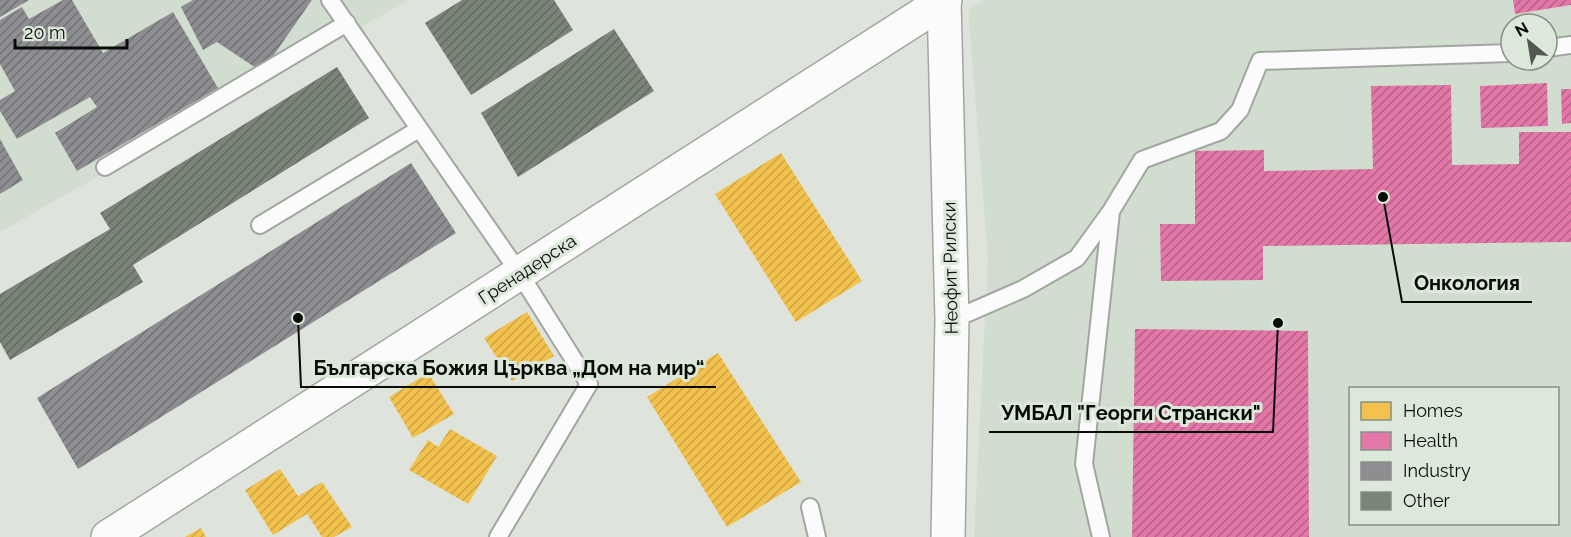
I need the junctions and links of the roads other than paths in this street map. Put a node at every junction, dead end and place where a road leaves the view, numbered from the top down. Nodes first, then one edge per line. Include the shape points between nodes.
1 (330, 0) edge
2 (944, 0) edge
3 (346, 23) junction
4 (1499, 53) edge
5 (419, 129) junction
6 (105, 167) dead end
7 (1111, 211) junction
8 (260, 225) dead end
9 (520, 274) junction
10 (952, 320) junction
11 (810, 507) dead end
12 (108, 537) edge
13 (498, 537) edge
14 (817, 537) edge
15 (948, 537) edge
16 (1101, 537) edge

1 - 3 lane
2 - 9 street, Гренадерска
2 - 10 street, Неофит Рилски
3 - 5 lane
3 - 6 lane
4 - 7 lane via 1260,61 1240,110 1221,131 1142,160
5 - 8 lane
5 - 9 lane
7 - 10 lane via 1077,258 1023,289
7 - 16 lane via 1084,464
9 - 12 street, Гренадерска
9 - 13 lane via 589,384
10 - 15 street, Неофит Рилски
11 - 14 lane

